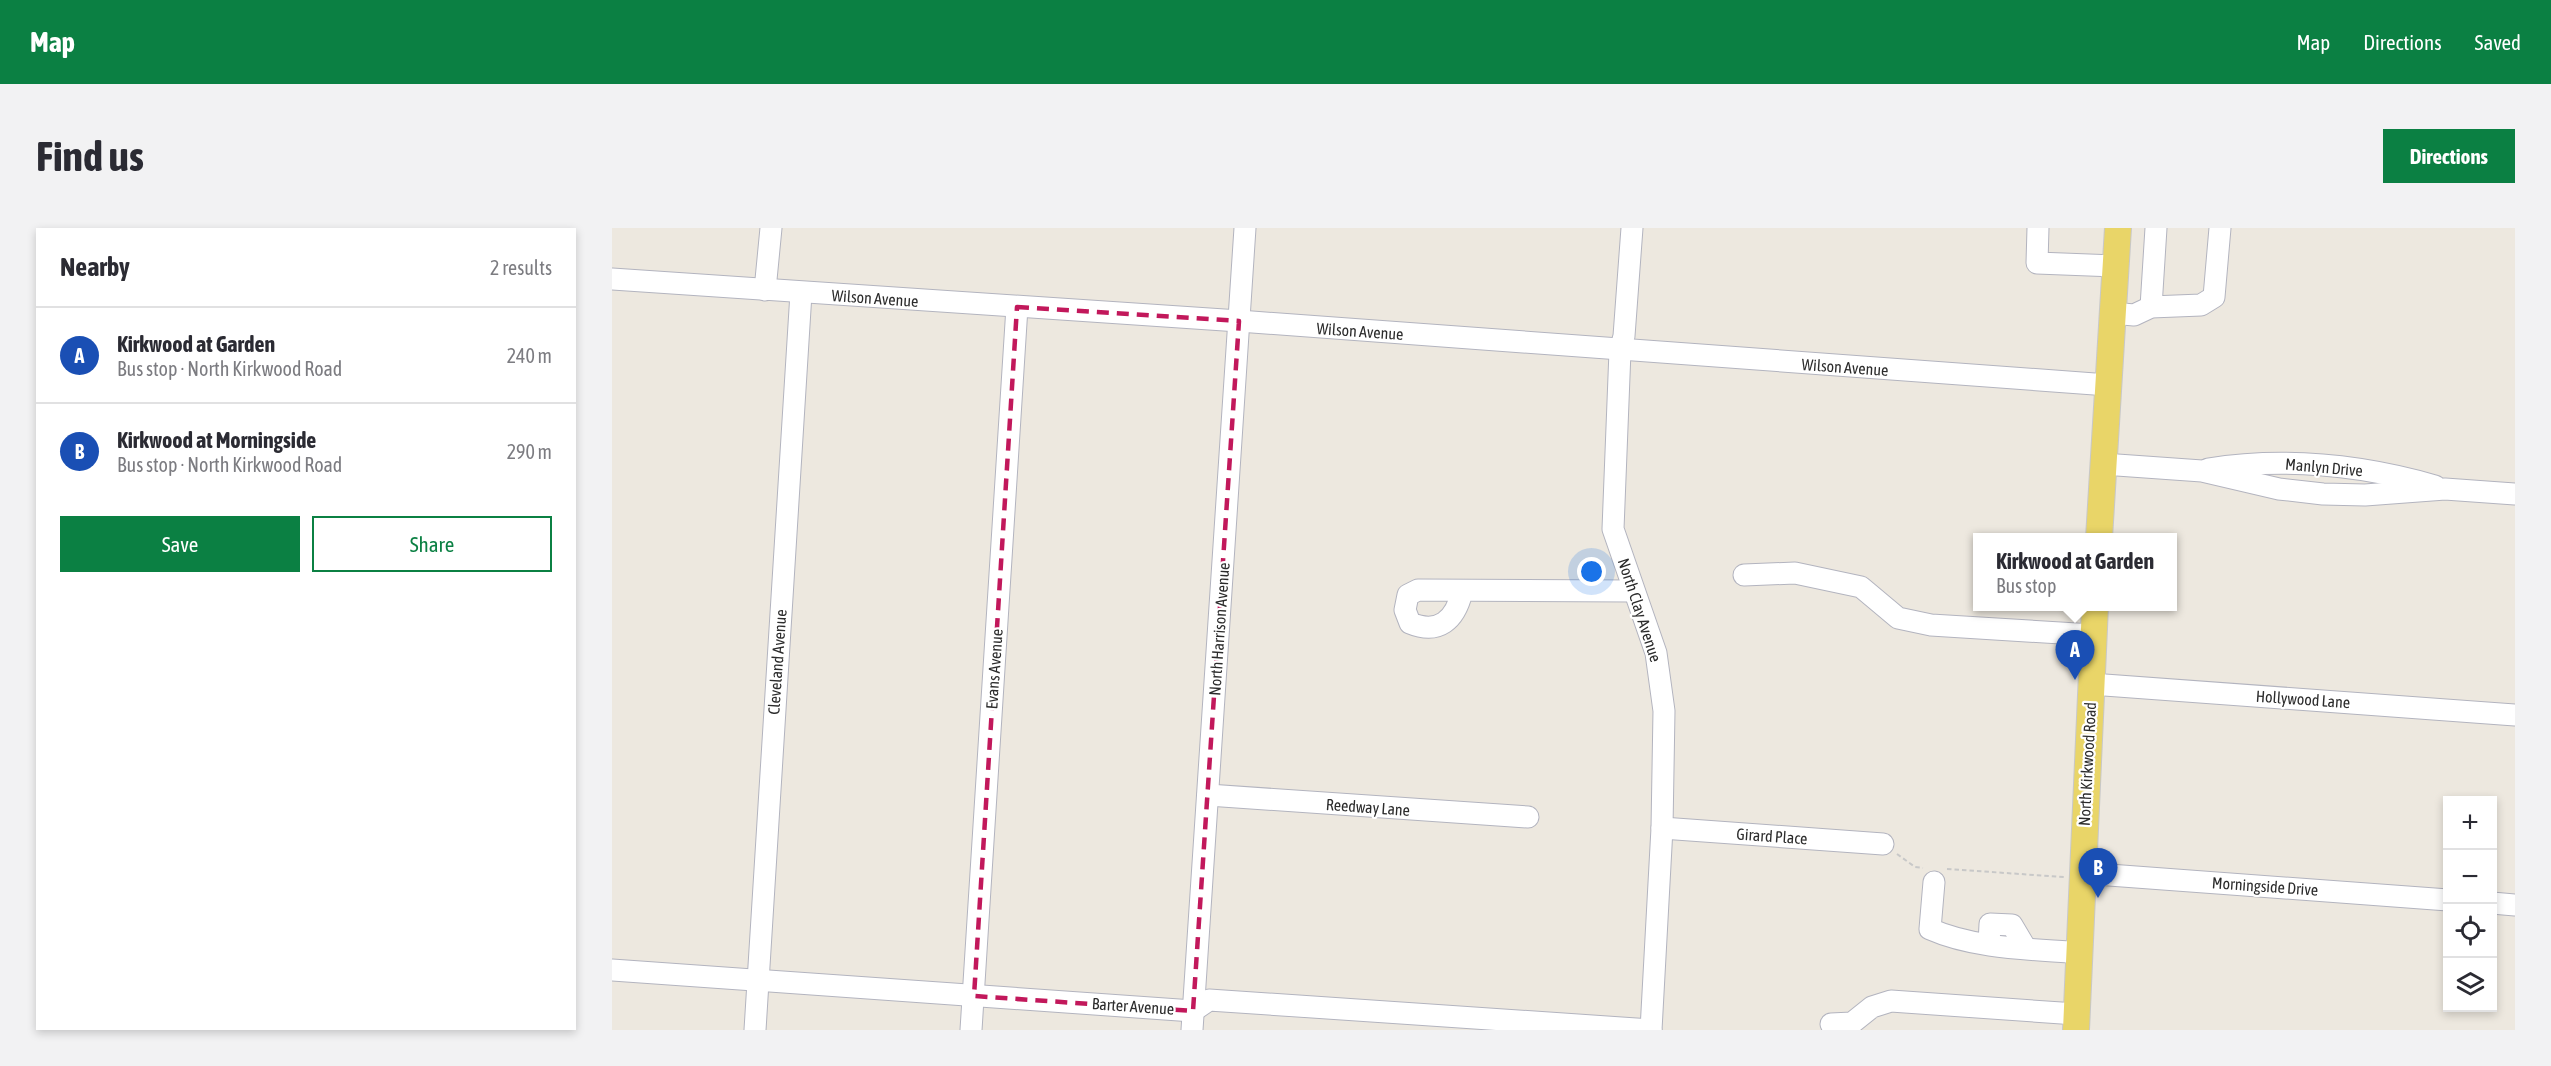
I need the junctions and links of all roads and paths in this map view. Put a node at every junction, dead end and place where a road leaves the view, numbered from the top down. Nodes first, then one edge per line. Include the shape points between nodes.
1 (771, 228) edge
2 (1245, 228) edge
3 (1632, 228) edge
4 (2038, 228) edge
5 (2118, 228) edge
6 (2156, 228) edge
7 (2220, 228) edge
8 (2115, 266) junction
9 (612, 279) edge
10 (765, 290) junction
11 (801, 293) junction
12 (2151, 307) junction
13 (1017, 308) junction
14 (2112, 313) junction
15 (1239, 321) junction
16 (1620, 351) junction
17 (2108, 386) junction
18 (2103, 464) junction
19 (2202, 471) junction
20 (2445, 489) junction
21 (2515, 494) edge
22 (2099, 533) edge
23 (1744, 575) dead end
24 (1634, 591) junction
25 (1462, 592) dead end
26 (2094, 611) edge
27 (2093, 635) junction
28 (2091, 684) junction
29 (2515, 715) edge
30 (1208, 795) junction
31 (1528, 817) dead end
32 (1662, 828) junction
33 (1883, 844) joint
34 (1933, 873) junction
35 (2082, 876) junction
36 (2443, 900) edge
37 (2497, 903) edge
38 (2515, 905) edge
39 (2080, 953) junction
40 (612, 970) edge
41 (757, 980) junction
42 (974, 996) junction
43 (1193, 1020) edge
44 (2076, 1022) edge
45 (1831, 1024) dead end
46 (755, 1030) edge
47 (971, 1030) edge
48 (1651, 1030) edge

1 - 10 street
2 - 15 street, North Harrison Avenue
3 - 16 street, North Clay Avenue
4 - 8 street via 2037,263
5 - 8 main road
6 - 12 street
7 - 12 street via 2214,297 2201,305
8 - 14 main road
9 - 10 street, Wilson Avenue
10 - 11 street, Wilson Avenue
11 - 13 street, Wilson Avenue
11 - 41 street, Cleveland Avenue
12 - 14 street via 2134,315
13 - 15 street, Wilson Avenue
13 - 42 street, Evans Avenue
14 - 17 main road
15 - 16 street, Wilson Avenue
15 - 30 street, North Harrison Avenue
16 - 17 street, Wilson Avenue
16 - 24 street, North Clay Avenue via 1613,529
17 - 18 main road
18 - 19 street, Manlyn Drive
18 - 22 main road
19 - 20 street, Manlyn Drive via 2279,489 2323,494 2374,495
19 - 20 street, Manlyn Drive via 2264,463 2323,465 2379,472
20 - 21 street, Manlyn Drive
23 - 27 street via 1796,573 1860,587 1898,618 1931,625
24 - 25 street
24 - 32 street, North Clay Avenue via 1662,682
26 - 27 main road, North Kirkwood Road
27 - 28 main road, North Kirkwood Road
28 - 29 street, Hollywood Lane
28 - 35 main road, North Kirkwood Road
30 - 31 street, Reedway Lane
30 - 43 street, North Harrison Avenue
32 - 33 street, Girard Place
32 - 48 street, North Clay Avenue
33 - 34 path via 1915,867
34 - 35 path
34 - 39 street via 1930,929 1950,938
35 - 36 street, Morningside Drive
35 - 39 main road, North Kirkwood Road
37 - 38 street
39 - 44 main road, North Kirkwood Road
40 - 41 street, Barter Avenue
41 - 42 street, Barter Avenue
41 - 46 street, Cleveland Avenue
42 - 43 street, Barter Avenue
42 - 47 street, Evans Avenue
43 - 48 street, Barter Avenue via 1209,1000
44 - 45 street via 1891,1001 1872,1007 1852,1023

